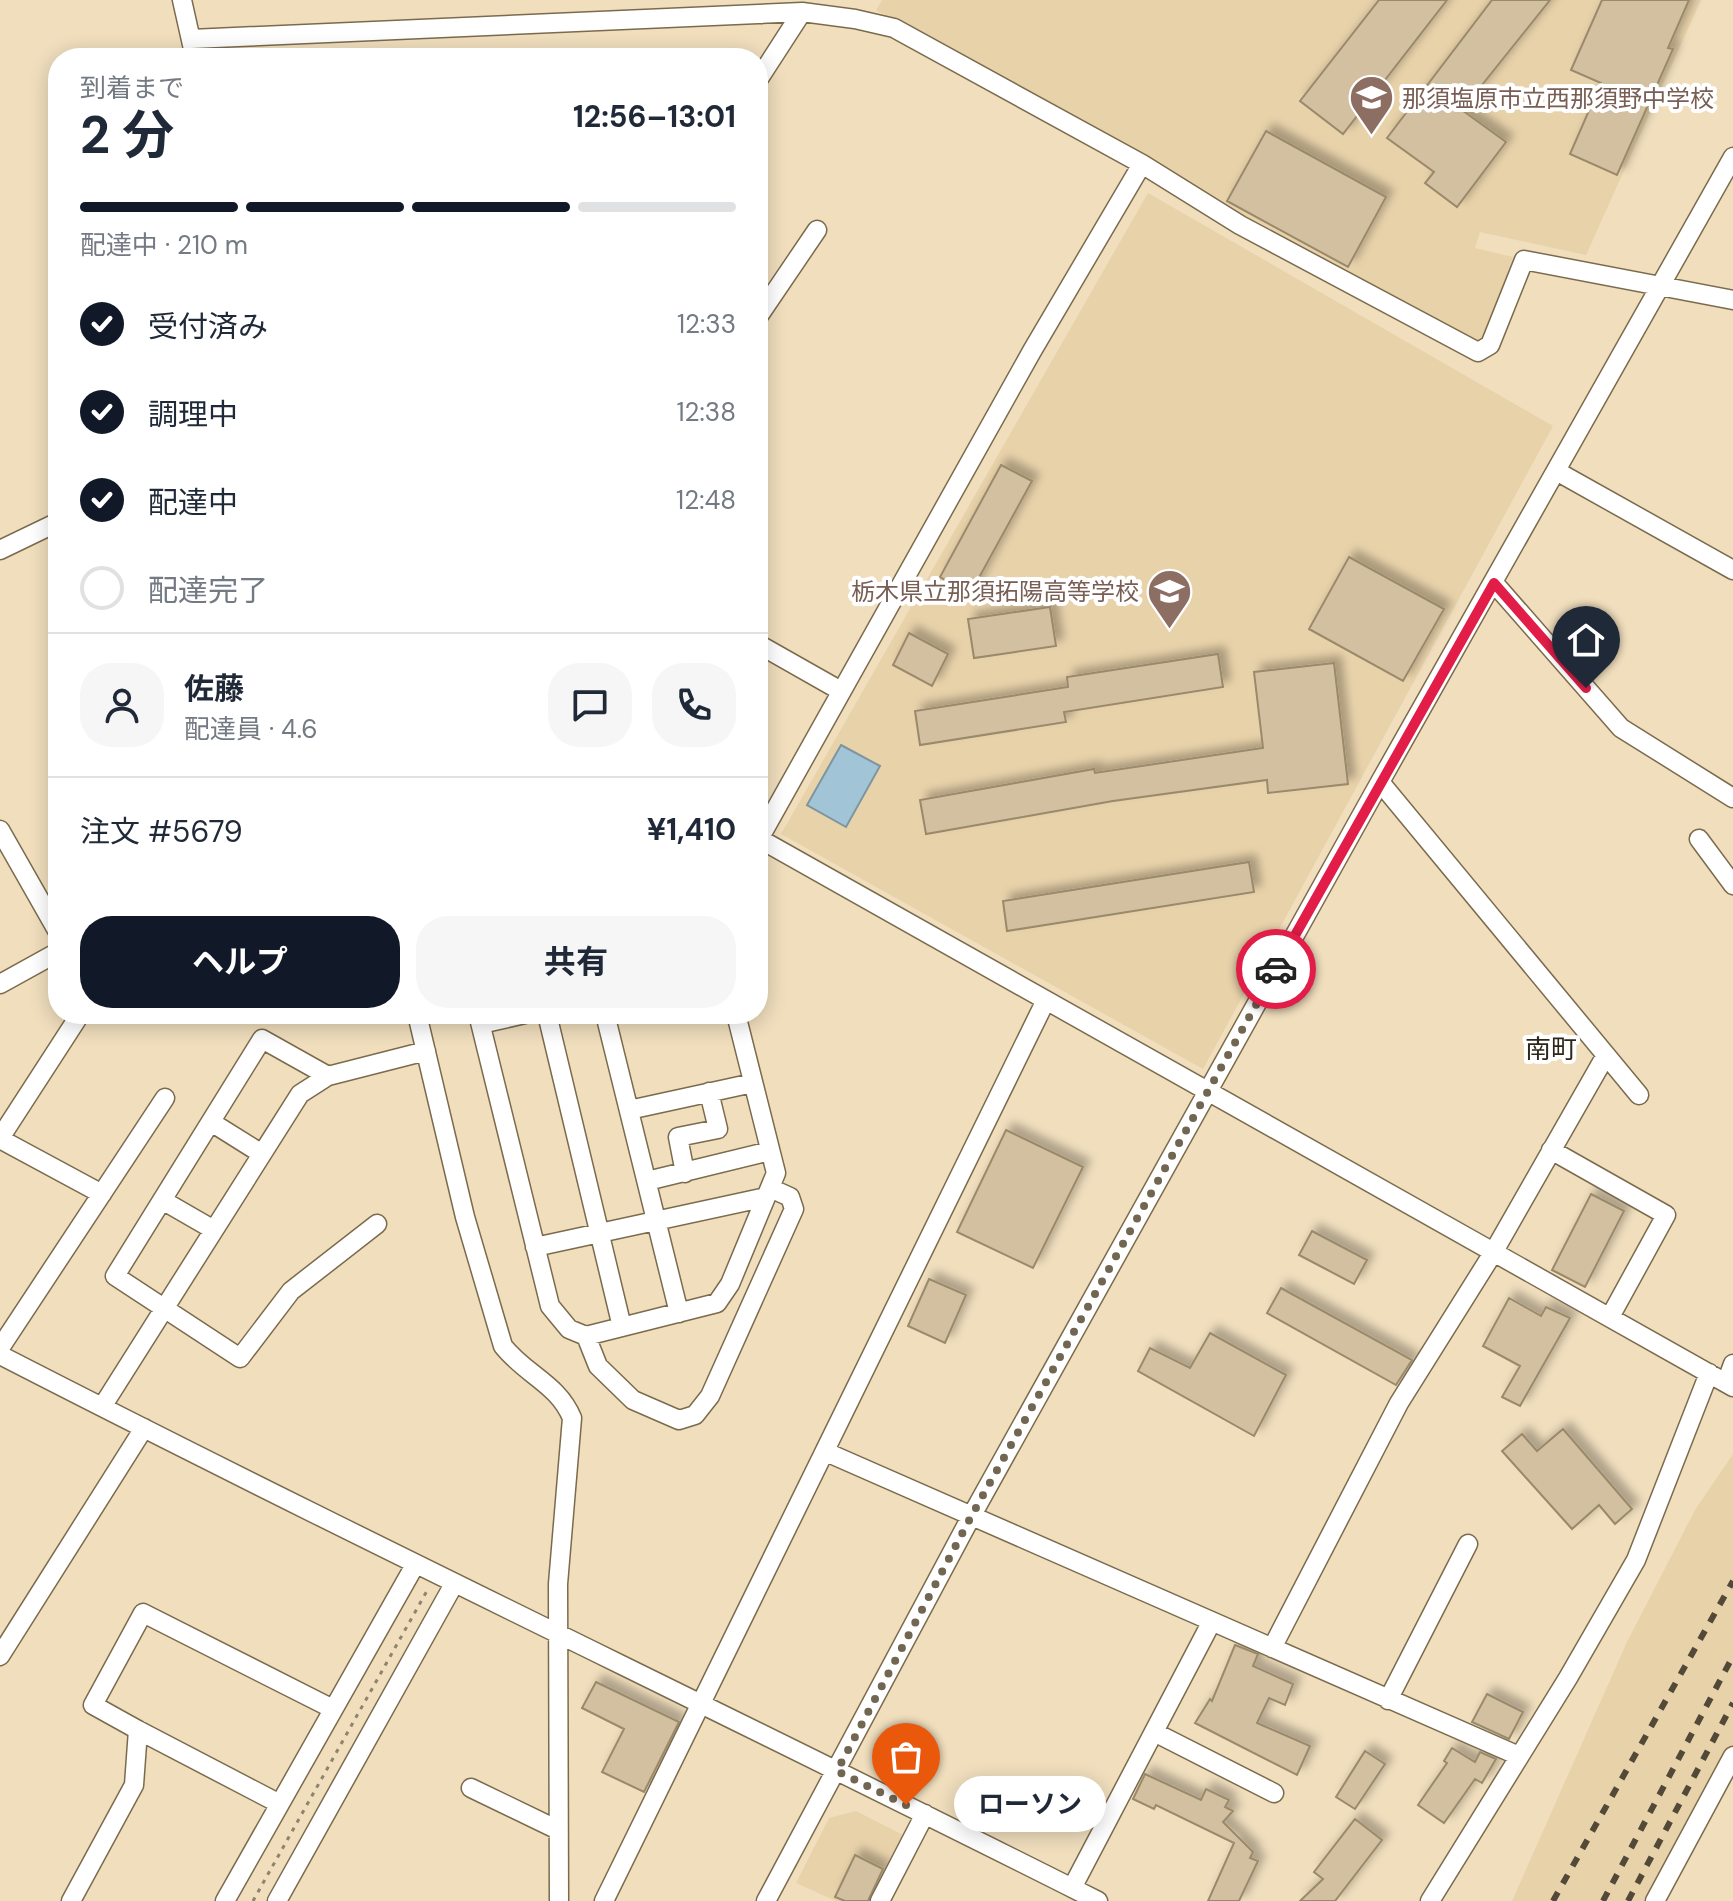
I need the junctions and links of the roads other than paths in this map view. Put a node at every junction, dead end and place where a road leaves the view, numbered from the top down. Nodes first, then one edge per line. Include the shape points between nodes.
1 (182, 0) edge
2 (802, 12) junction
3 (193, 48) edge
4 (209, 48) edge
5 (768, 65) edge
6 (1733, 157) edge
7 (1142, 164) junction
8 (1724, 190) edge
9 (817, 230) dead end
10 (1662, 285) junction
11 (1733, 300) edge
12 (768, 302) edge
13 (1558, 472) junction
14 (48, 527) edge
15 (0, 550) edge
16 (1733, 570) edge
17 (1494, 583) junction
18 (768, 650) edge
19 (841, 691) junction
20 (1380, 782) junction
21 (1733, 798) edge
22 (768, 820) edge
23 (0, 830) edge
24 (1699, 839) dead end
25 (768, 844) edge
26 (1733, 885) edge
27 (48, 914) edge
28 (48, 958) edge
29 (0, 984) edge
30 (1045, 1002) junction
31 (74, 1024) edge
32 (419, 1024) edge
33 (481, 1024) edge
34 (549, 1024) edge
35 (608, 1024) edge
36 (738, 1024) edge
37 (426, 1051) junction
38 (1606, 1055) junction
39 (328, 1076) junction
40 (753, 1083) junction
41 (709, 1092) junction
42 (1209, 1092) junction
43 (1639, 1095) dead end
44 (165, 1098) dead end
45 (629, 1110) junction
46 (211, 1122) junction
47 (0, 1139) edge
48 (1551, 1150) junction
49 (770, 1151) junction
50 (262, 1154) junction
51 (685, 1173) junction
52 (647, 1181) junction
53 (768, 1193) junction
54 (102, 1194) junction
55 (162, 1200) junction
56 (656, 1218) junction
57 (377, 1224) dead end
58 (214, 1230) junction
59 (600, 1233) junction
60 (535, 1247) junction
61 (1493, 1253) junction
62 (165, 1308) junction
63 (679, 1313) junction
64 (1610, 1317) junction
65 (622, 1327) junction
66 (586, 1336) junction
67 (1, 1356) edge
68 (1733, 1364) edge
69 (1709, 1373) junction
70 (1730, 1385) edge
71 (102, 1407) junction
72 (144, 1428) junction
73 (826, 1452) junction
74 (972, 1515) junction
75 (1468, 1544) dead end
76 (415, 1565) junction
77 (454, 1584) junction
78 (1211, 1623) junction
79 (559, 1637) junction
80 (1272, 1648) junction
81 (0, 1656) edge
82 (1388, 1700) junction
83 (701, 1702) junction
84 (333, 1709) junction
85 (138, 1730) junction
86 (1154, 1732) junction
87 (1519, 1756) junction
88 (1733, 1756) edge
89 (837, 1771) junction
90 (471, 1788) dead end
91 (1274, 1793) dead end
92 (278, 1803) junction
93 (925, 1814) junction
94 (558, 1830) junction
95 (1065, 1891) edge
96 (606, 1900) edge
97 (71, 1901) edge
98 (225, 1901) edge
99 (277, 1901) edge
100 (559, 1901) edge
101 (766, 1901) edge
102 (880, 1901) edge
103 (1098, 1901) edge
104 (1430, 1901) edge
105 (1655, 1901) edge

1 - 3 street
2 - 4 street
2 - 5 street
2 - 7 street via 894,28
6 - 8 street
7 - 10 street via 1240,225 1478,352 1490,345 1524,260
7 - 19 street
8 - 10 street
9 - 12 street
10 - 11 street
10 - 13 street
13 - 16 street
13 - 17 street
14 - 15 street
17 - 20 street
17 - 21 street via 1621,728
18 - 19 street
19 - 22 street
20 - 38 street
20 - 42 street
23 - 27 street
24 - 26 street
25 - 30 street
28 - 29 street
30 - 42 street
30 - 73 street
31 - 47 street
32 - 37 street
33 - 60 street
34 - 59 street
35 - 45 street
36 - 40 street
37 - 39 street
37 - 79 street via 465,1217 503,1346 564,1399 572,1418 558,1584
38 - 43 street
38 - 48 street
39 - 46 street via 262,1039
39 - 50 street via 300,1094
40 - 41 street
40 - 49 street
41 - 45 street
41 - 51 street via 718,1129 678,1137
42 - 61 street
42 - 74 street
44 - 54 street
45 - 52 street
46 - 50 street
46 - 55 street
47 - 54 street
48 - 61 street
48 - 64 street via 1666,1215
49 - 51 street
49 - 53 street via 776,1173
50 - 58 street
51 - 52 street
52 - 56 street
53 - 56 street
53 - 63 street via 717,1303
53 - 66 street via 790,1197 794,1209 710,1396 695,1415 679,1420 633,1400 598,1366
54 - 67 street
55 - 58 street
55 - 62 street via 115,1276
56 - 59 street
56 - 63 street
57 - 62 street via 291,1291 240,1358
58 - 62 street
59 - 60 street
59 - 65 street
60 - 66 street via 550,1306 569,1329
61 - 64 street
61 - 80 street via 1399,1403
62 - 71 street
63 - 65 street
64 - 69 street
65 - 66 street
67 - 71 street
68 - 70 street
69 - 70 street
69 - 87 street via 1636,1560
71 - 72 street
72 - 76 street
72 - 81 street
73 - 74 street
73 - 83 street
74 - 78 street
74 - 89 street
75 - 82 street
76 - 77 street
76 - 84 street
77 - 79 street
77 - 99 street
78 - 80 street
78 - 86 street
79 - 83 street
79 - 94 street
80 - 82 street
82 - 87 street
83 - 89 street
83 - 96 street
84 - 85 street via 143,1613 93,1705
84 - 92 street
85 - 92 street
85 - 97 street via 134,1785
86 - 91 street
86 - 95 street
87 - 104 street
88 - 105 street
89 - 93 street
89 - 101 street
90 - 94 street
92 - 98 street
93 - 95 street
93 - 102 street
94 - 100 street
95 - 103 street

